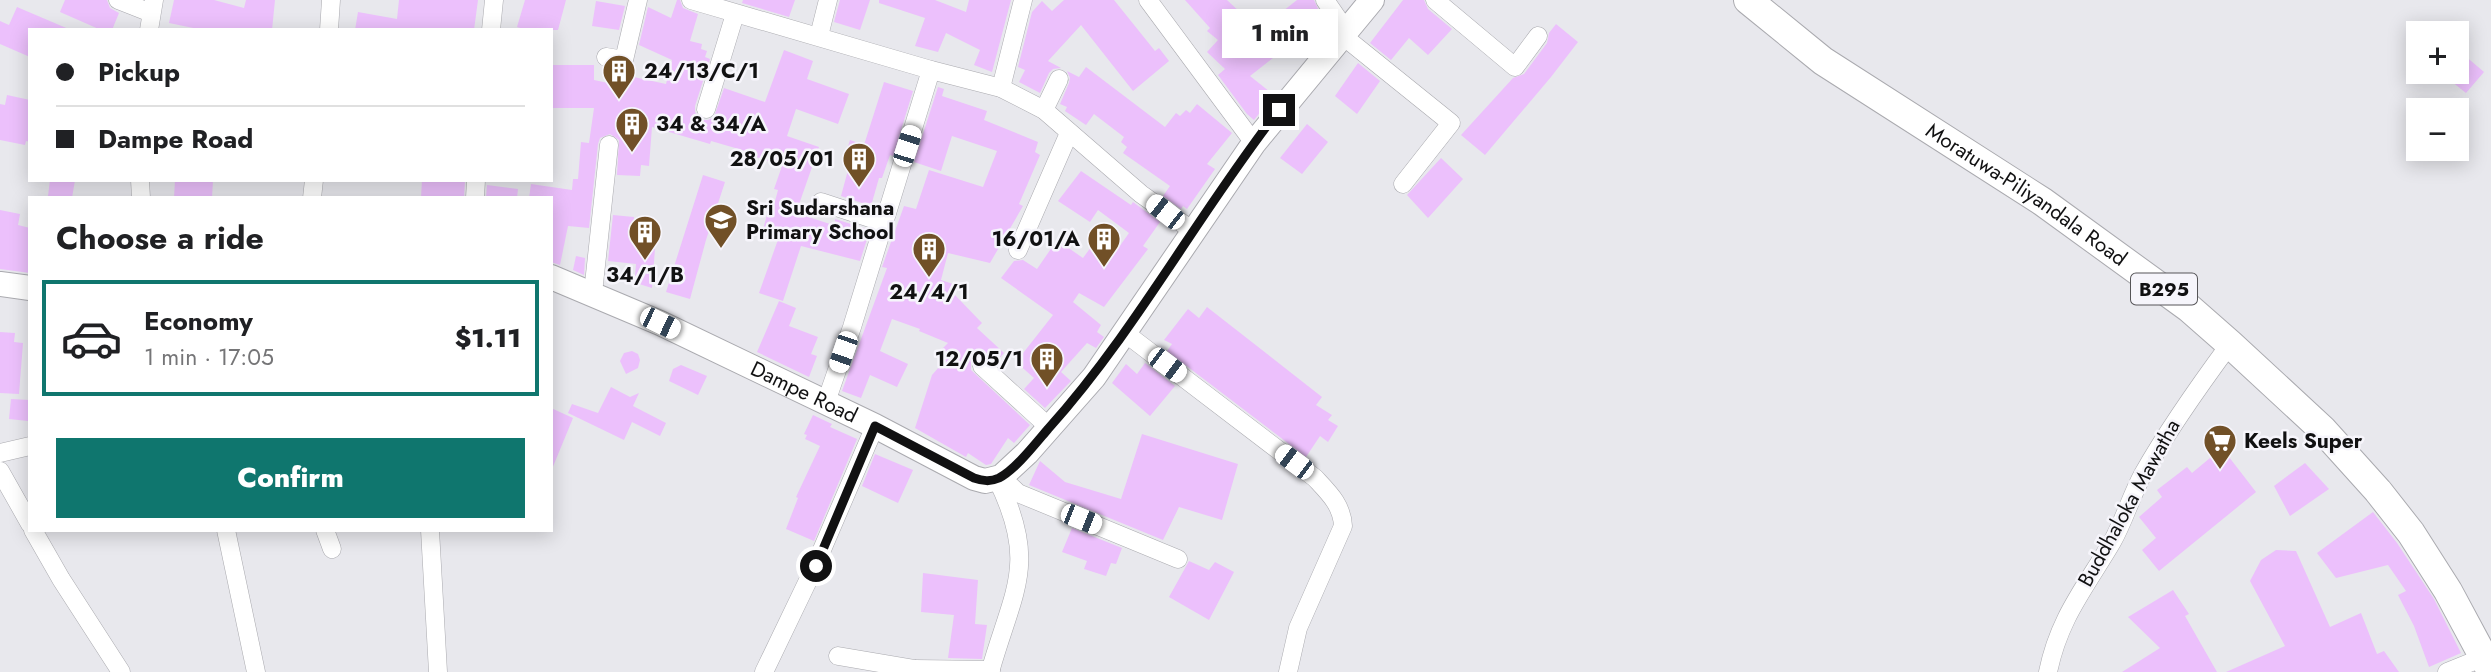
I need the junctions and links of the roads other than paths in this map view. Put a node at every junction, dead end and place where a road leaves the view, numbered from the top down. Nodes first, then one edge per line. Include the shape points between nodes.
1 (118, 0) edge
2 (331, 0) edge
3 (494, 0) edge
4 (638, 0) edge
5 (692, 0) edge
6 (828, 0) edge
7 (1023, 0) edge
8 (1325, 0) edge
9 (1372, 0) edge
10 (1435, 0) edge
11 (1748, 0) edge
12 (1150, 1) edge
13 (151, 14) edge
14 (735, 14) junction
15 (329, 28) edge
16 (491, 28) edge
17 (1345, 34) junction
18 (819, 36) junction
19 (1538, 36) dead end
20 (606, 57) dead end
21 (931, 70) junction
22 (1059, 79) dead end
23 (1002, 88) junction
24 (706, 109) dead end
25 (1044, 110) junction
26 (1069, 133) junction
27 (1254, 143) junction
28 (609, 145) dead end
29 (1403, 184) dead end
30 (821, 202) dead end
31 (883, 222) junction
32 (1192, 232) junction
33 (1018, 250) dead end
34 (553, 278) edge
35 (0, 284) edge
36 (28, 288) edge
37 (593, 293) junction
38 (1125, 332) junction
39 (2230, 344) junction
40 (982, 366) dead end
41 (826, 402) junction
42 (875, 426) junction
43 (1050, 428) junction
44 (28, 446) edge
45 (0, 453) edge
46 (0, 471) edge
47 (999, 478) junction
48 (28, 520) edge
49 (34, 532) edge
50 (226, 532) edge
51 (326, 532) edge
52 (430, 532) edge
53 (332, 549) dead end
54 (1178, 559) dead end
55 (838, 656) dead end
56 (2487, 664) edge
57 (990, 671) edge
58 (121, 672) edge
59 (256, 672) edge
60 (438, 672) edge
61 (764, 672) edge
62 (1288, 672) edge
63 (2049, 672) edge
64 (2447, 672) edge

1 - 13 street
2 - 15 street
3 - 16 street
4 - 20 street via 624,60
5 - 14 street
6 - 18 street
7 - 23 street
8 - 17 street
9 - 17 street
10 - 19 street via 1515,67
11 - 39 main road, Moratuwa-Piliyandala Road / B295 via 1823,61 2043,202 2189,308
12 - 27 street
14 - 18 street
14 - 24 street
17 - 27 street
17 - 29 street via 1451,123
18 - 21 street
21 - 23 street
21 - 31 street
22 - 25 street
23 - 25 street
25 - 26 street
26 - 32 street
26 - 33 street
27 - 32 street
28 - 37 street
30 - 31 street
31 - 41 street
32 - 38 street
34 - 37 street, Dampe Road
35 - 36 street
37 - 41 street, Dampe Road
38 - 43 street
38 - 62 street via 1315,478 1342,512 1343,526 1298,628
39 - 56 main road, Moratuwa-Piliyandala Road / B295 via 2323,430 2378,491 2441,579
39 - 63 street, Buddhaloka Mawatha via 2179,414 2142,477 2113,540 2062,625
40 - 43 street
41 - 42 street, Dampe Road
42 - 47 street, Dampe Road via 974,478
42 - 61 street via 816,566
43 - 47 street
44 - 45 street
46 - 48 street
47 - 54 street via 1018,493
47 - 57 street via 1011,507 1020,561 1015,596
49 - 58 street
50 - 59 street
51 - 53 street
52 - 60 street
55 - 57 street via 915,669
56 - 64 street

